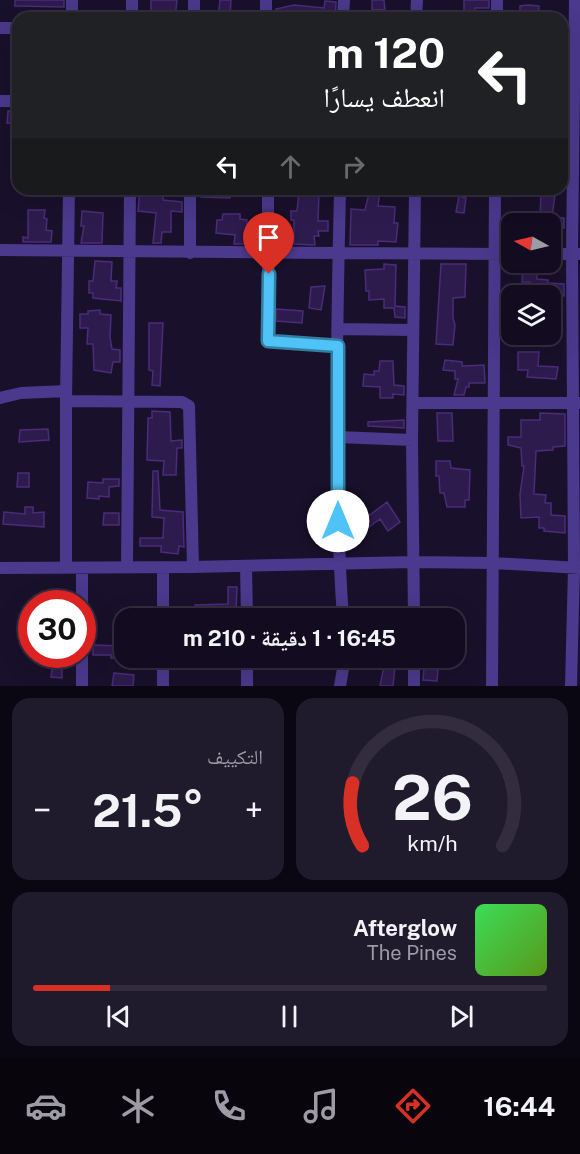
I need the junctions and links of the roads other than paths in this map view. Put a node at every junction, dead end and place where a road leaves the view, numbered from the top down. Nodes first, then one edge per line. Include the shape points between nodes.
1 (575, 0) edge
2 (573, 32) edge
3 (572, 106) edge
4 (577, 167) edge
5 (69, 195) edge
6 (130, 195) edge
7 (190, 195) edge
8 (268, 195) edge
9 (340, 195) edge
10 (415, 195) edge
11 (495, 195) edge
12 (0, 250) edge
13 (68, 250) junction
14 (129, 252) junction
15 (269, 252) junction
16 (339, 252) junction
17 (190, 253) junction
18 (414, 253) junction
19 (494, 254) junction
20 (501, 254) edge
21 (576, 254) edge
22 (338, 329) junction
23 (413, 330) junction
24 (338, 346) junction
25 (66, 396) junction
26 (0, 398) edge
27 (127, 400) junction
28 (413, 403) junction
29 (493, 403) junction
30 (576, 404) edge
31 (338, 437) junction
32 (412, 440) junction
33 (414, 562) junction
34 (339, 563) junction
35 (493, 563) junction
36 (246, 566) junction
37 (127, 567) junction
38 (163, 567) junction
39 (193, 567) junction
40 (0, 568) edge
41 (66, 568) junction
42 (82, 568) junction
43 (577, 568) edge
44 (82, 590) edge
45 (163, 608) edge
46 (246, 608) edge
47 (342, 608) edge
48 (414, 608) edge
49 (82, 668) edge
50 (163, 668) edge
51 (247, 668) edge
52 (343, 668) edge
53 (414, 668) edge
54 (82, 686) edge
55 (163, 686) edge
56 (247, 686) edge
57 (340, 686) edge
58 (414, 686) edge
59 (492, 686) edge
60 (571, 686) edge

1 - 2 street
2 - 3 street
3 - 4 street
4 - 21 street
5 - 13 street
6 - 14 street
7 - 17 street
8 - 15 street
9 - 16 street
10 - 18 street
11 - 19 street
12 - 13 street
13 - 14 street
13 - 25 street
14 - 17 street
14 - 27 street
15 - 16 street
15 - 17 street
15 - 24 street via 268,341
16 - 18 street
16 - 22 street
18 - 19 street
18 - 23 street
19 - 20 street
19 - 29 street
21 - 30 street
22 - 23 street
22 - 24 street
23 - 28 street
24 - 31 street
25 - 26 street via 21,393
25 - 27 street
25 - 41 street
27 - 37 street
27 - 39 street via 182,402 189,406
28 - 29 street
28 - 32 street
29 - 30 street
29 - 35 street
30 - 43 street
31 - 32 street
31 - 34 street
32 - 33 street
33 - 34 street
33 - 35 street
33 - 48 street
34 - 36 street
34 - 47 street
35 - 43 street
35 - 59 street
36 - 39 street
36 - 46 street
37 - 38 street
37 - 42 street
38 - 39 street
38 - 45 street
40 - 41 street
41 - 42 street
42 - 44 street
43 - 60 street
49 - 54 street
50 - 55 street
51 - 56 street
52 - 57 street
53 - 58 street

